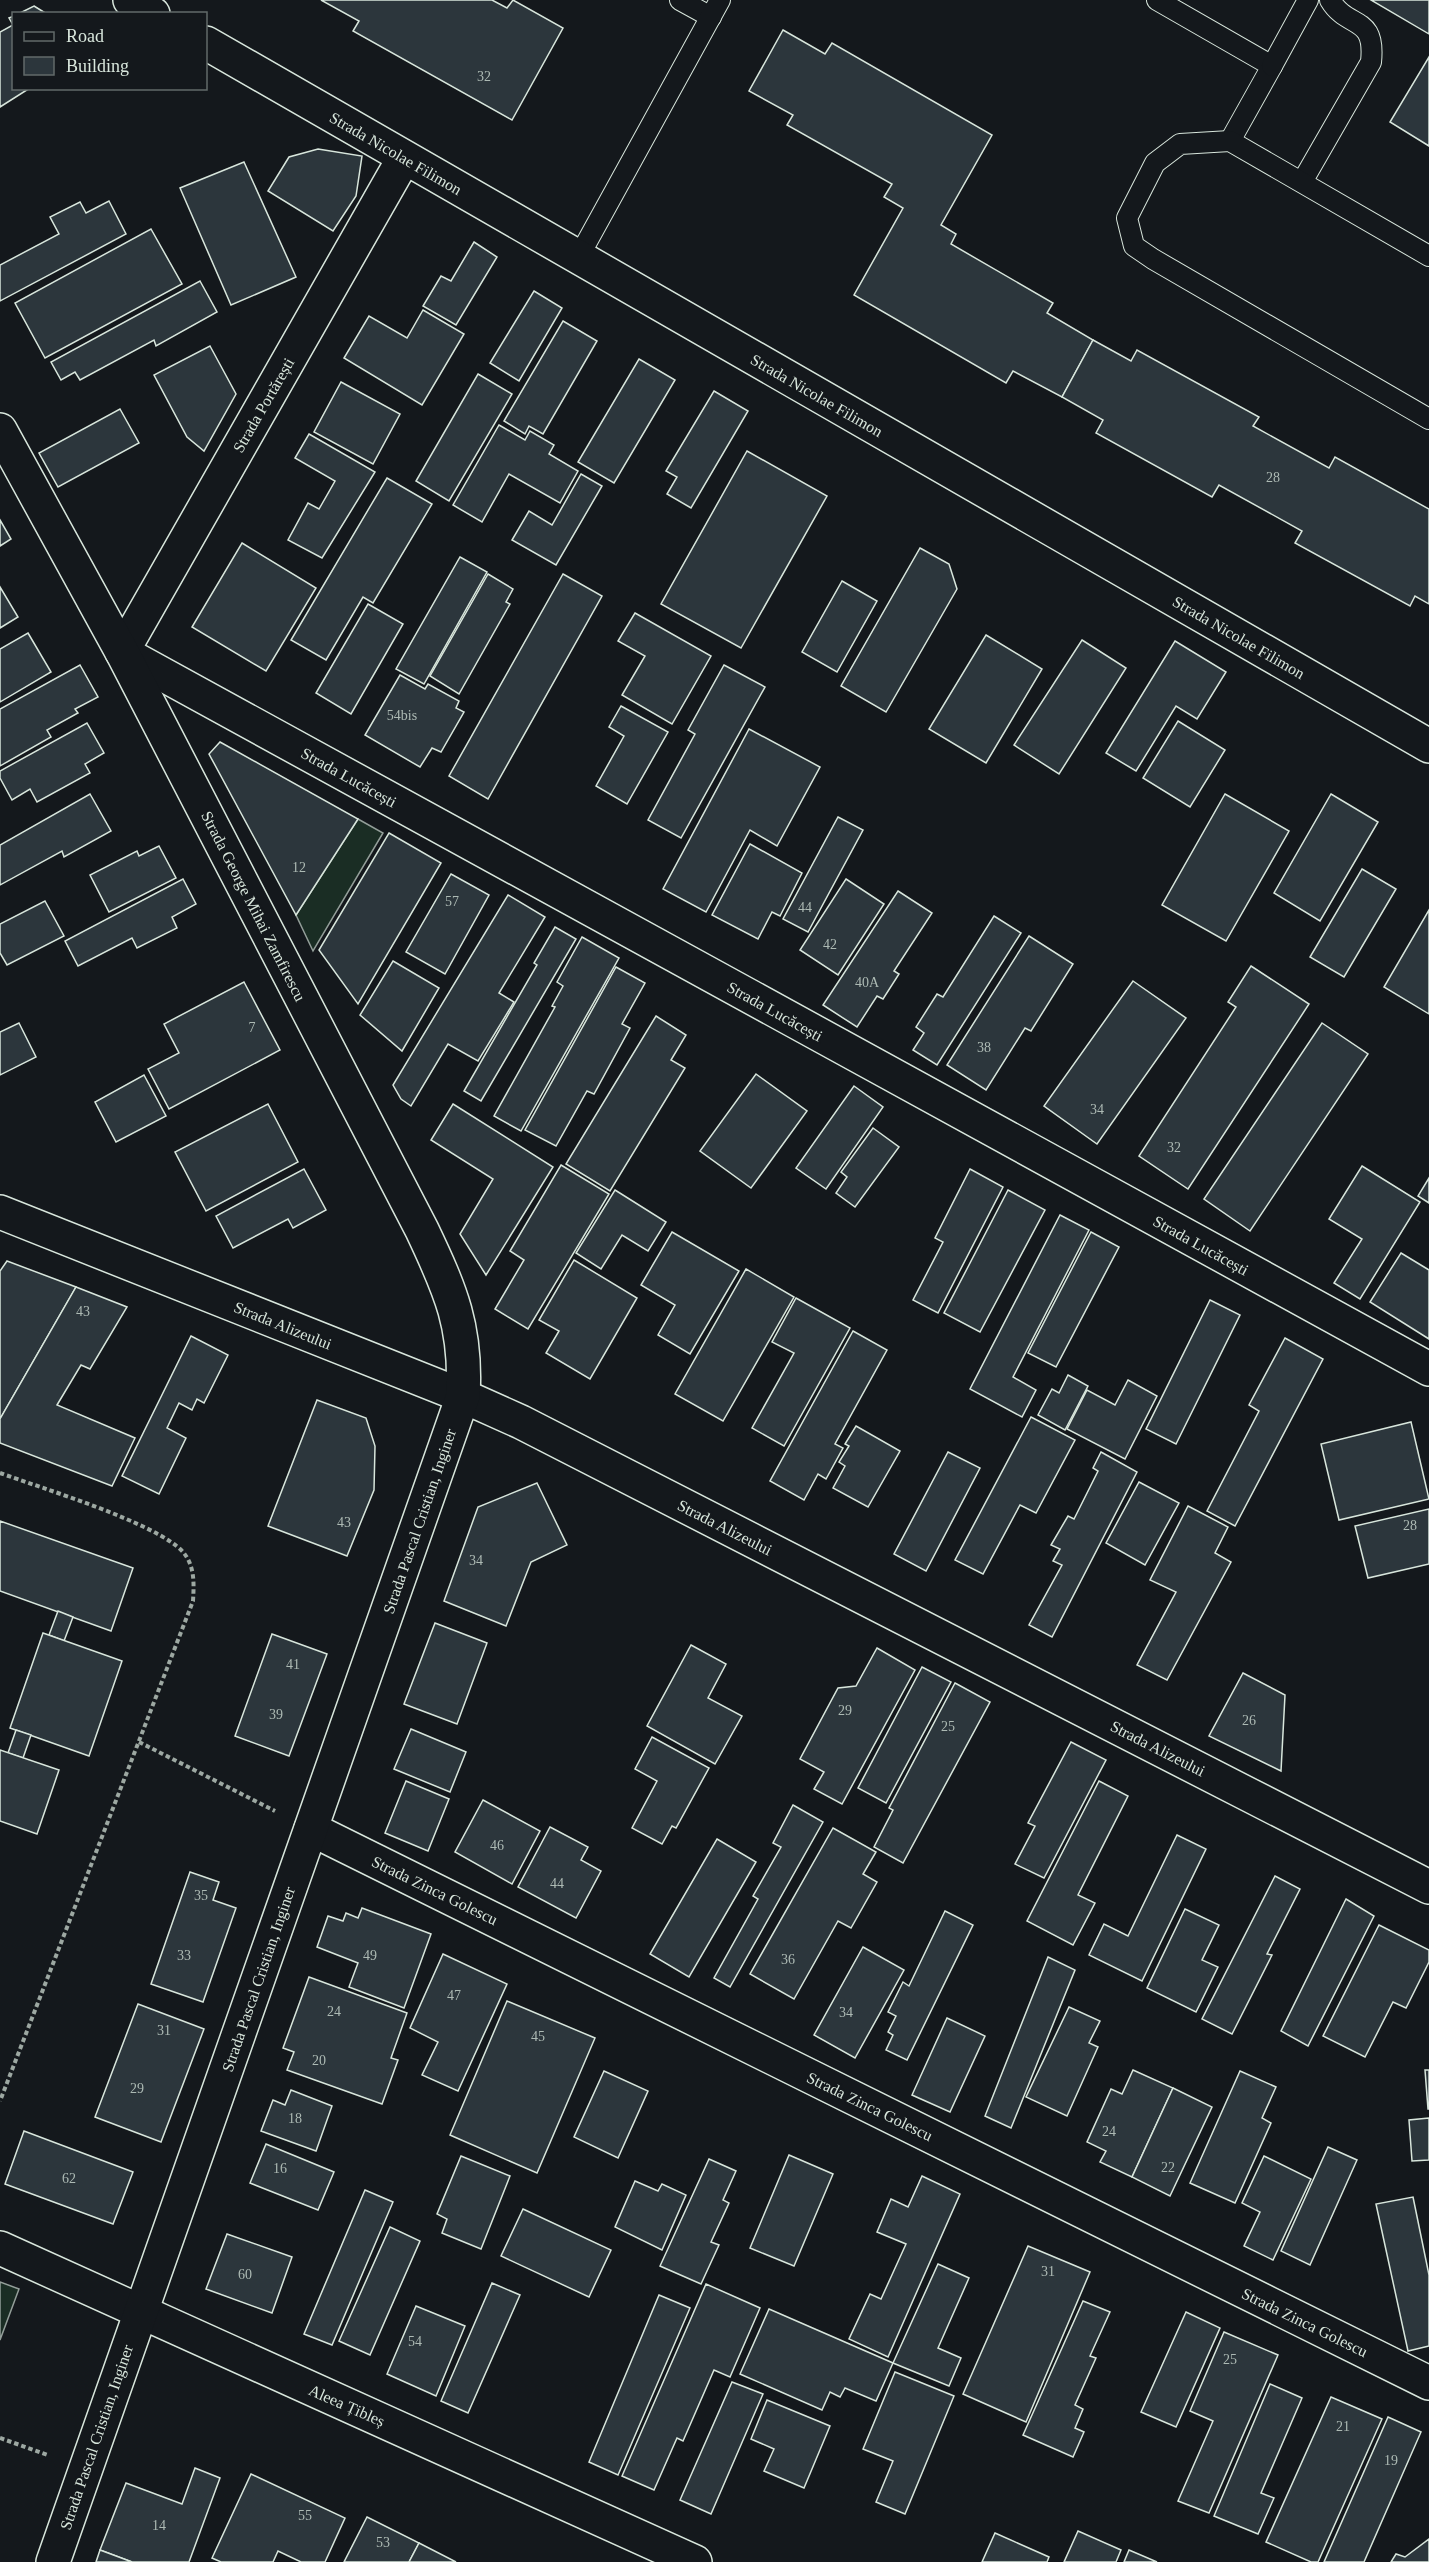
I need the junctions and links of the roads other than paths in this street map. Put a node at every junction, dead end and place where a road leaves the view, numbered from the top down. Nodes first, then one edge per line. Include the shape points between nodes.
1 (130, 0) edge
2 (681, 0) edge
3 (1157, 0) edge
4 (1308, 0) edge
5 (1330, 0) edge
6 (716, 9) edge
7 (150, 12) edge
8 (207, 44) edge
9 (1272, 66) junction
10 (1230, 141) junction
11 (404, 158) junction
12 (1302, 182) junction
13 (1429, 256) edge
14 (578, 258) junction
15 (1429, 419) edge
16 (0, 430) edge
17 (122, 652) junction
18 (1429, 747) edge
19 (0, 1212) edge
20 (1429, 1369) edge
21 (463, 1396) junction
22 (311, 1829) junction
23 (1429, 1887) edge
24 (0, 2247) edge
25 (141, 2311) junction
26 (1429, 2383) edge
27 (53, 2562) edge
28 (695, 2562) edge

1 - 7 street
2 - 6 lane
3 - 9 lane
4 - 9 lane
5 - 12 lane via 1365,29 1373,42 1371,62
6 - 14 lane
8 - 11 street, Strada Nicolae Filimon
9 - 10 lane
10 - 12 lane
10 - 15 lane via 1180,144 1155,163 1127,218 1134,246
11 - 14 street, Strada Nicolae Filimon
11 - 17 street, Strada Portărești
12 - 13 lane
14 - 18 street, Strada Nicolae Filimon
16 - 17 street, Strada George Mihai Zamfirescu
17 - 20 street, Strada Lucăcești
17 - 21 street, Strada George Mihai Zamfirescu via 448,1285 465,1359
19 - 21 street, Strada Alizeului
21 - 22 street, Strada Pascal Cristian, Inginer
21 - 23 street, Strada Alizeului
22 - 25 street, Strada Pascal Cristian, Inginer
22 - 26 street, Strada Zinca Golescu
24 - 25 street, Aleea Țibleș
25 - 27 street, Strada Pascal Cristian, Inginer
25 - 28 street, Aleea Țibleș

